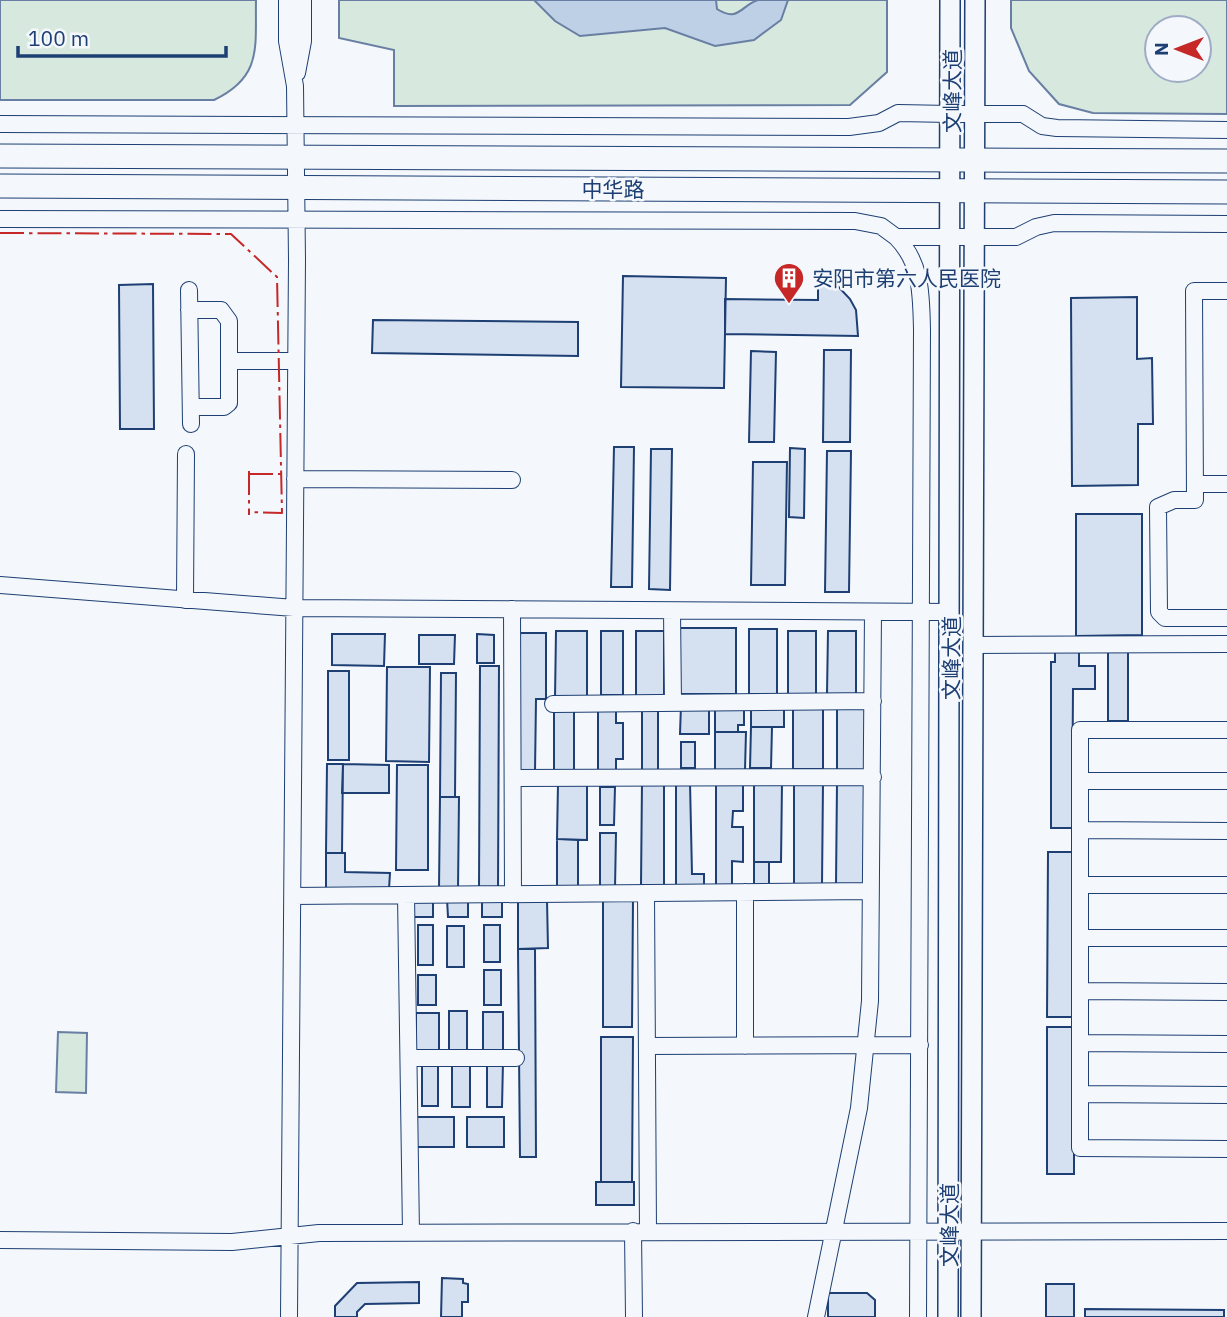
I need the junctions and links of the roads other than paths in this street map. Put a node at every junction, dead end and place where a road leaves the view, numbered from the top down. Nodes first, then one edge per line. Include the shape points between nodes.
1 (287, 0) edge
2 (303, 0) edge
3 (950, 0) edge
4 (975, 0) edge
5 (295, 86) junction
6 (950, 114) junction
7 (975, 114) junction
8 (0, 124) edge
9 (295, 125) junction
10 (1227, 130) edge
11 (0, 156) edge
12 (296, 158) junction
13 (950, 160) junction
14 (975, 160) junction
15 (1227, 161) edge
16 (0, 186) edge
17 (296, 188) junction
18 (950, 191) junction
19 (975, 191) junction
20 (1227, 192) edge
21 (0, 219) edge
22 (297, 219) junction
23 (1227, 224) edge
24 (896, 237) junction
25 (950, 237) junction
26 (975, 237) junction
27 (189, 290) dead end
28 (1227, 291) edge
29 (189, 310) junction
30 (230, 361) junction
31 (296, 362) junction
32 (191, 407) junction
33 (191, 424) dead end
34 (186, 454) dead end
35 (295, 479) junction
36 (512, 480) dead end
37 (1195, 484) junction
38 (1227, 484) edge
39 (0, 585) edge
40 (185, 600) junction
41 (295, 608) junction
42 (512, 610) junction
43 (672, 611) junction
44 (873, 612) junction
45 (921, 612) junction
46 (949, 612) junction
47 (1227, 618) edge
48 (973, 645) junction
49 (1227, 645) edge
50 (873, 701) junction
51 (673, 703) junction
52 (553, 704) dead end
53 (1227, 730) edge
54 (873, 777) junction
55 (513, 778) junction
56 (1080, 781) junction
57 (1227, 781) edge
58 (1080, 830) junction
59 (1227, 831) edge
60 (1080, 885) junction
61 (1227, 885) edge
62 (871, 891) junction
63 (745, 892) junction
64 (646, 893) junction
65 (513, 894) junction
66 (407, 895) junction
67 (293, 896) junction
68 (1080, 938) junction
69 (1227, 938) edge
70 (1080, 991) junction
71 (1227, 992) edge
72 (1080, 1043) junction
73 (1227, 1044) edge
74 (867, 1045) junction
75 (920, 1045) junction
76 (647, 1046) junction
77 (745, 1046) junction
78 (409, 1058) junction
79 (516, 1058) dead end
80 (1080, 1094) junction
81 (1227, 1095) edge
82 (1227, 1149) edge
83 (834, 1230) junction
84 (640, 1231) junction
85 (918, 1231) junction
86 (949, 1231) junction
87 (971, 1231) junction
88 (1227, 1231) edge
89 (411, 1233) junction
90 (290, 1236) junction
91 (0, 1240) edge
92 (289, 1317) edge
93 (634, 1317) edge
94 (816, 1317) edge
95 (918, 1317) edge
96 (948, 1317) edge
97 (971, 1317) edge

1 - 5 street via 287,41
2 - 5 street via 303,41
3 - 6 main road, 文峰大道
4 - 7 main road, 文峰大道
5 - 9 street
6 - 7 street
6 - 9 street via 898,113 879,123 849,127
6 - 13 main road, 文峰大道
7 - 10 street via 1023,114 1042,126 1057,128
7 - 14 main road, 文峰大道
8 - 9 street
9 - 12 street
11 - 12 highway, 中华路
12 - 13 highway, 中华路
12 - 17 street
13 - 14 highway, 中华路
13 - 18 main road, 文峰大道
14 - 15 highway, 中华路
14 - 19 main road, 文峰大道
16 - 17 highway, 中华路
17 - 18 highway, 中华路
17 - 22 street
18 - 19 highway, 中华路
18 - 25 main road, 文峰大道
19 - 20 highway, 中华路
19 - 26 main road, 文峰大道
21 - 22 street
22 - 24 street via 855,221 881,226
22 - 31 street
23 - 26 street via 1054,223 1016,237
24 - 25 street
24 - 45 street via 916,265 921,291
25 - 26 street
25 - 46 main road, 文峰大道
26 - 48 main road, 文峰大道
27 - 29 street
28 - 37 street via 1194,291
29 - 30 street via 225,313
29 - 32 street
30 - 31 street
30 - 32 street via 229,403
31 - 35 street
32 - 33 street
34 - 40 street
35 - 36 street
35 - 41 street
37 - 38 street
37 - 47 street via 1195,500 1174,500 1158,507 1159,612 1165,618
39 - 40 street
40 - 41 street
41 - 42 street
41 - 67 street
42 - 43 street
42 - 55 street
43 - 44 street
43 - 51 street
44 - 45 street
44 - 50 street
45 - 46 street
45 - 75 street
46 - 86 main road, 文峰大道
48 - 49 street
48 - 87 main road, 文峰大道
50 - 51 street
50 - 54 street
51 - 52 street
53 - 56 street via 1080,730
54 - 55 street
54 - 62 street
55 - 65 street
56 - 57 street
56 - 58 street
58 - 59 street
58 - 60 street
60 - 61 street
60 - 68 street
62 - 63 street
62 - 74 street
63 - 64 street
63 - 77 street
64 - 65 street
64 - 76 street
65 - 66 street
66 - 67 street
66 - 78 street
67 - 90 street
68 - 69 street
68 - 70 street
70 - 71 street
70 - 72 street
72 - 73 street
72 - 80 street
74 - 75 street
74 - 77 street
74 - 83 street
75 - 85 street
76 - 77 street
76 - 84 street
78 - 79 street
78 - 89 street
80 - 81 street
80 - 82 street via 1080,1148
83 - 84 street
83 - 85 street
83 - 94 street
84 - 89 street
84 - 93 street
85 - 86 street
85 - 95 street
86 - 87 street
86 - 96 main road, 文峰大道
87 - 88 street
87 - 97 main road, 文峰大道
89 - 90 street
90 - 91 street via 232,1242
90 - 92 street

